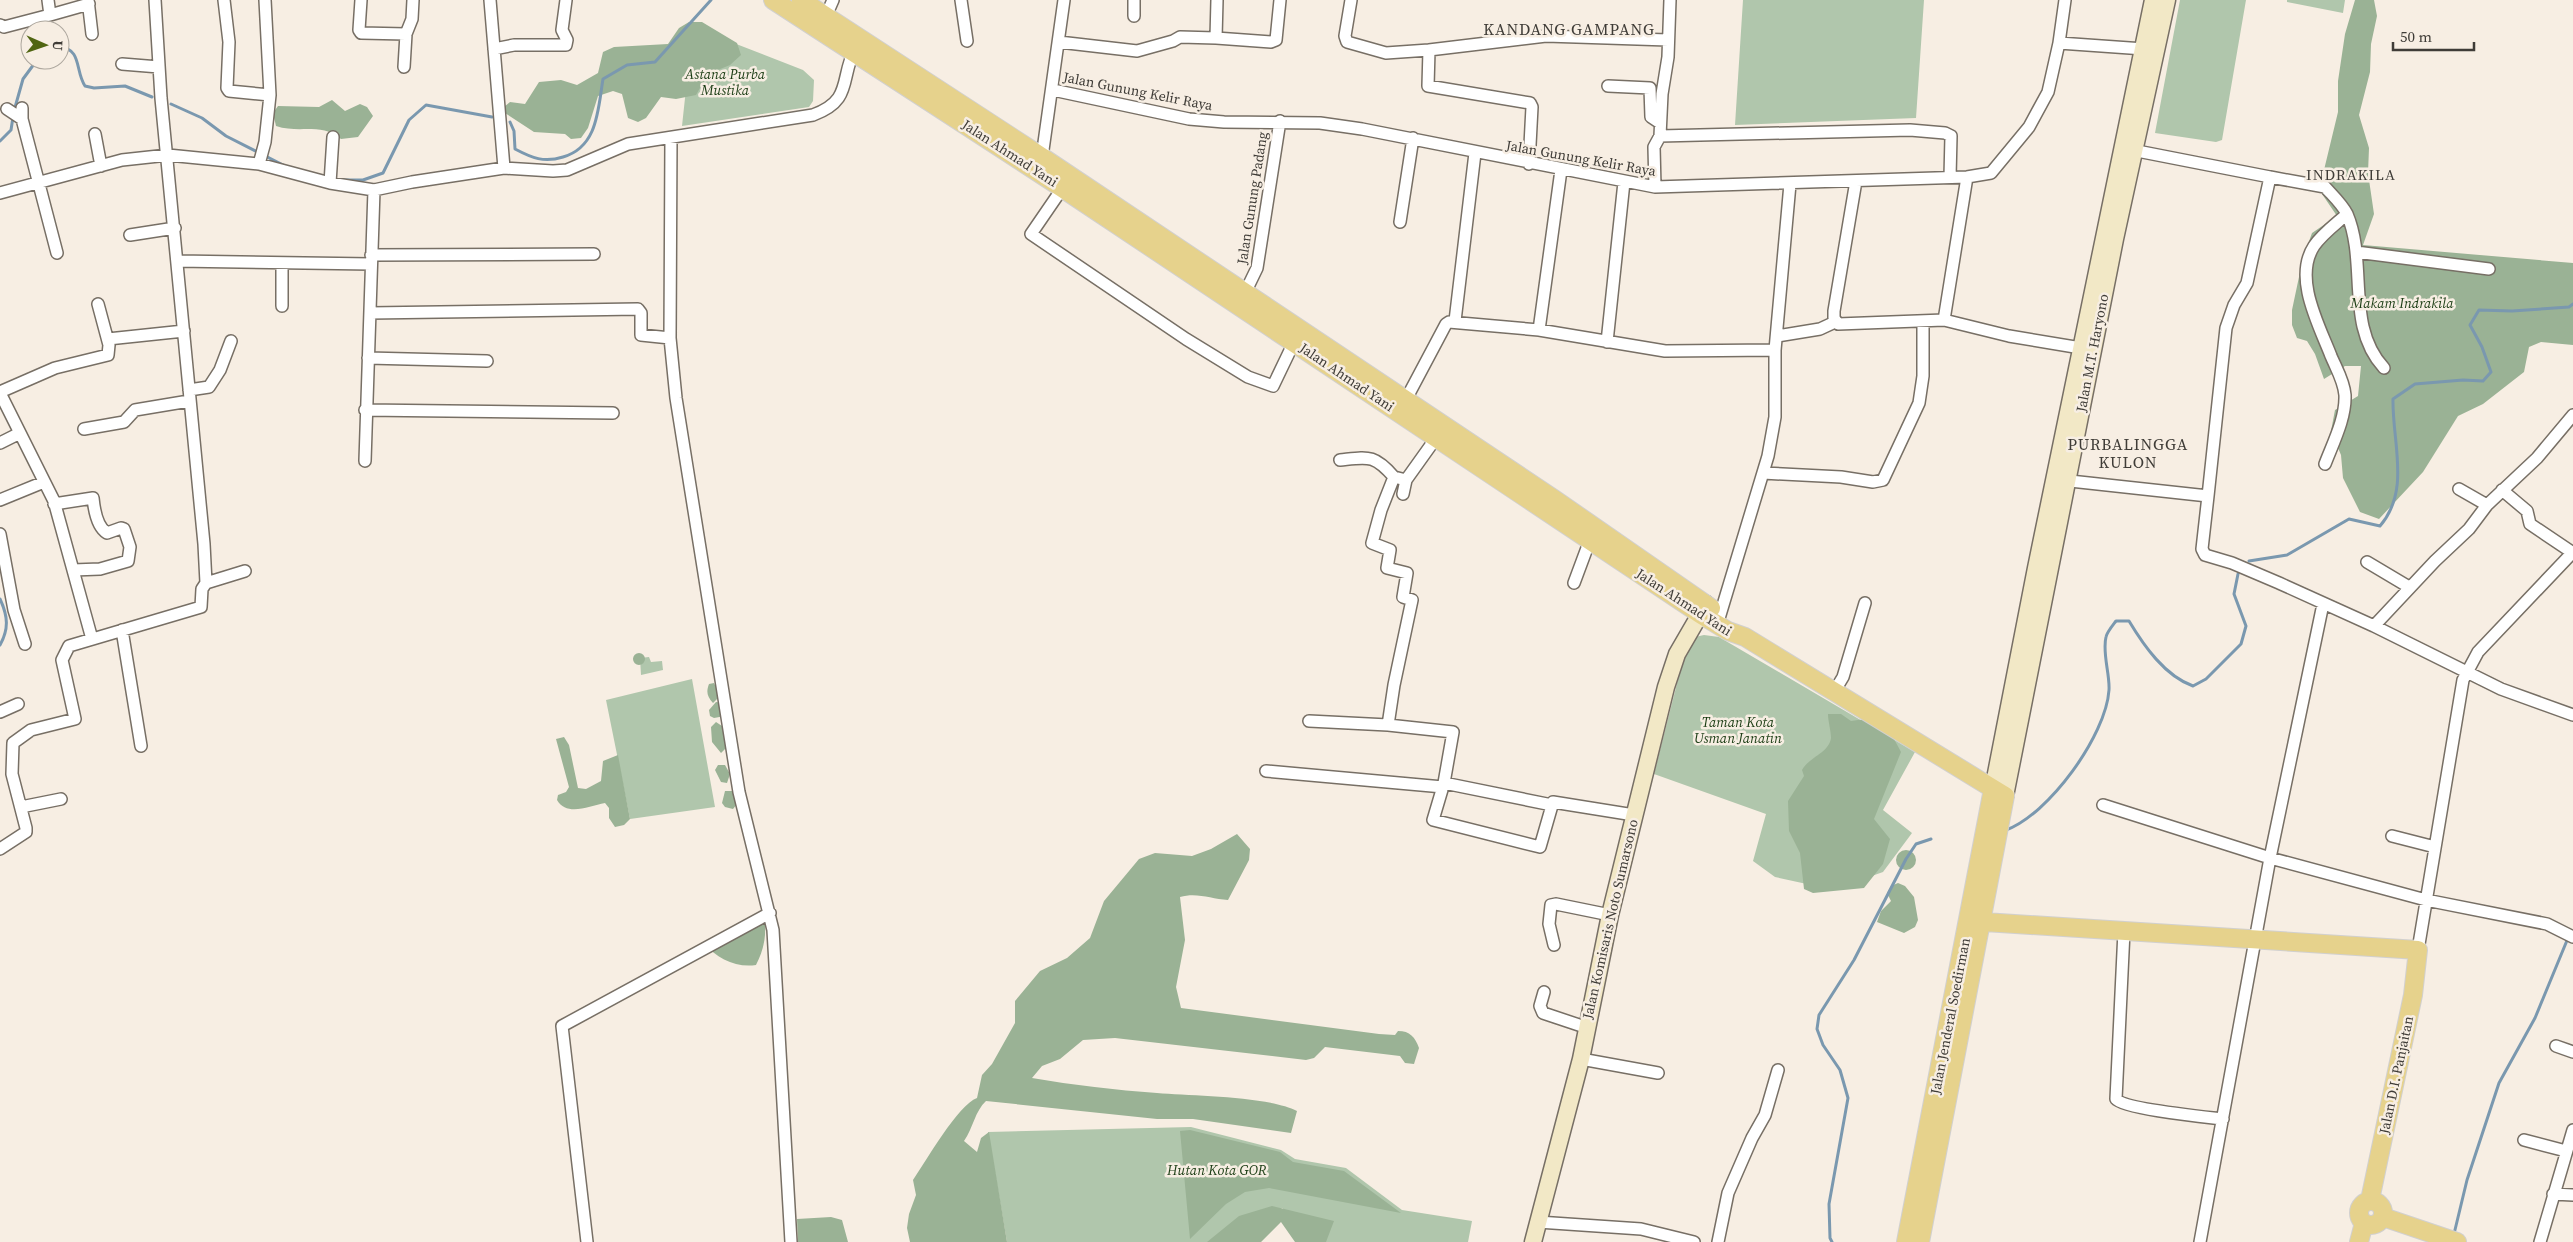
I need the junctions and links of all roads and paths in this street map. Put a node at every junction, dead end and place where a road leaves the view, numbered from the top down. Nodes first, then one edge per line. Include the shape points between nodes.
1 (48, 0) edge
2 (155, 0) edge
3 (224, 0) edge
4 (265, 0) edge
5 (361, 0) edge
6 (413, 0) edge
7 (490, 0) edge
8 (566, 0) edge
9 (773, 0) edge
10 (801, 0) edge
11 (961, 0) edge
12 (1064, 0) edge
13 (1134, 0) edge
14 (1217, 0) edge
15 (1280, 0) edge
16 (1351, 0) edge
17 (1670, 0) edge
18 (2065, 0) edge
19 (2153, 0) edge
20 (2167, 0) edge
21 (88, 2) edge
22 (830, 8) edge
23 (50, 16) junction
24 (1134, 16) dead end
25 (0, 25) edge
26 (92, 34) dead end
27 (406, 34) junction
28 (1216, 38) junction
29 (1664, 40) junction
30 (967, 41) dead end
31 (1059, 42) junction
32 (2059, 43) junction
33 (857, 44) junction
34 (494, 49) junction
35 (2144, 49) junction
36 (1429, 50) junction
37 (122, 64) dead end
38 (159, 67) junction
39 (404, 67) dead end
40 (1608, 86) dead end
41 (1053, 90) junction
42 (270, 95) junction
43 (16, 113) dead end
44 (1280, 121) junction
45 (1657, 121) junction
46 (95, 134) dead end
47 (1660, 136) junction
48 (333, 137) dead end
49 (671, 138) junction
50 (1413, 138) junction
51 (2129, 150) junction
52 (1475, 153) junction
53 (168, 155) junction
54 (1042, 157) junction
55 (260, 162) junction
56 (1529, 164) junction
57 (101, 166) junction
58 (504, 168) junction
59 (1561, 170) junction
60 (1950, 177) junction
61 (1967, 177) junction
62 (2270, 177) junction
63 (330, 179) junction
64 (1856, 181) junction
65 (40, 182) junction
66 (1066, 182) junction
67 (1624, 182) junction
68 (1790, 184) junction
69 (1647, 186) junction
70 (374, 190) junction
71 (0, 193) edge
72 (2347, 214) junction
73 (1400, 222) dead end
74 (175, 228) junction
75 (130, 235) dead end
76 (2356, 252) junction
77 (57, 253) dead end
78 (594, 254) dead end
79 (371, 260) junction
80 (178, 261) junction
81 (282, 264) junction
82 (2489, 269) dead end
83 (1242, 299) junction
84 (98, 304) dead end
85 (282, 306) dead end
86 (370, 313) junction
87 (1944, 320) junction
88 (1455, 321) junction
89 (1923, 321) junction
90 (1836, 322) junction
91 (1539, 330) junction
92 (184, 331) junction
93 (1777, 336) junction
94 (670, 338) junction
95 (108, 339) junction
96 (231, 341) dead end
97 (1306, 342) junction
98 (1607, 342) junction
99 (2081, 348) junction
100 (1775, 350) junction
101 (368, 358) junction
102 (487, 361) dead end
103 (2384, 368) dead end
104 (0, 392) edge
105 (189, 396) junction
106 (1402, 406) junction
107 (365, 410) junction
108 (613, 413) dead end
109 (2573, 416) edge
110 (84, 429) dead end
111 (20, 433) junction
112 (1436, 438) junction
113 (0, 443) edge
114 (1340, 460) dead end
115 (365, 461) dead end
116 (2325, 464) dead end
117 (1763, 473) junction
118 (1394, 477) junction
119 (1406, 480) junction
120 (2060, 480) junction
121 (44, 482) junction
122 (2459, 489) dead end
123 (2502, 490) junction
124 (1403, 494) dead end
125 (2208, 496) junction
126 (0, 500) edge
127 (54, 504) junction
128 (2487, 505) junction
129 (0, 534) edge
130 (1590, 540) junction
131 (2573, 552) edge
132 (2367, 562) dead end
133 (73, 570) junction
134 (245, 571) dead end
135 (206, 583) junction
136 (1574, 583) dead end
137 (2409, 587) junction
138 (1866, 603) dead end
139 (2322, 604) junction
140 (1702, 609) junction
141 (1719, 620) junction
142 (2374, 626) junction
143 (122, 630) junction
144 (92, 639) junction
145 (25, 644) dead end
146 (2466, 673) junction
147 (1834, 692) junction
148 (18, 704) dead end
149 (0, 712) edge
150 (2573, 715) edge
151 (1309, 721) dead end
152 (1388, 725) junction
153 (142, 746) dead end
154 (1266, 771) dead end
155 (1444, 785) junction
156 (1999, 792) junction
157 (61, 799) dead end
158 (1552, 804) junction
159 (2103, 805) dead end
160 (21, 808) junction
161 (1634, 815) junction
162 (2392, 836) dead end
163 (2435, 847) junction
164 (0, 849) edge
165 (2270, 858) junction
166 (2426, 900) junction
167 (770, 913) junction
168 (1610, 915) junction
169 (1975, 921) junction
170 (2124, 931) junction
171 (2570, 935) edge
172 (2255, 939) junction
173 (1554, 945) dead end
174 (2418, 950) junction
175 (1544, 992) dead end
176 (1586, 1027) junction
177 (2556, 1046) dead end
178 (2573, 1052) edge
179 (1580, 1059) junction
180 (1778, 1070) dead end
181 (1658, 1073) dead end
182 (2223, 1119) junction
183 (2573, 1130) edge
184 (2524, 1140) dead end
185 (2566, 1151) junction
186 (2553, 1194) junction
187 (2573, 1195) edge
188 (2370, 1200) junction
189 (2383, 1217) junction
190 (1538, 1222) junction
191 (2364, 1223) junction
192 (2454, 1241) edge
193 (587, 1242) edge
194 (791, 1242) edge
195 (1533, 1242) edge
196 (1694, 1242) edge
197 (1718, 1242) edge
198 (1906, 1242) edge
199 (1920, 1242) edge
200 (2200, 1242) edge
201 (2359, 1242) edge
202 (2540, 1242) edge

1 - 23 street
2 - 38 street
3 - 42 street via 228,42 227,88 229,91
4 - 42 street
5 - 27 street via 359,30 362,33
6 - 27 street via 411,23
7 - 34 street
8 - 34 street via 562,30 566,45 514,45
9 - 33 main road, Jalan Ahmad Yani
10 - 22 main road, Jalan Ahmad Yani
11 - 30 street
12 - 31 street
13 - 24 street
14 - 28 street
15 - 28 street via 1275,42
16 - 36 street via 1346,40 1353,45 1381,52
17 - 29 street
18 - 32 street, Jalan Gunung Kelir Raya
19 - 35 main road, Jalan M.T. Haryono
20 - 51 main road, Jalan M.T. Haryono
21 - 23 street
21 - 26 street
22 - 33 main road, Jalan Ahmad Yani
23 - 25 street
27 - 39 street
28 - 31 street via 1180,37 1131,51
29 - 36 street via 1546,36
29 - 45 street via 1667,70
31 - 41 street
32 - 35 street
32 - 61 street, Jalan Gunung Kelir Raya via 2048,92 2029,127 1991,173
33 - 49 street via 839,98 826,110 813,115
33 - 54 main road, Jalan Ahmad Yani
33 - 66 main road, Jalan Ahmad Yani
34 - 58 street
35 - 51 main road, Jalan M.T. Haryono
36 - 56 street via 1428,86 1530,103
37 - 38 street
38 - 53 street
40 - 45 street via 1648,87 1652,91 1651,115
41 - 44 street, Jalan Gunung Kelir Raya via 1189,119
41 - 54 street
42 - 55 street
43 - 65 street
44 - 50 street, Jalan Gunung Kelir Raya via 1320,123
44 - 83 street, Jalan Gunung Padang via 1257,268
45 - 47 street
46 - 57 street
47 - 60 street via 1910,130 1945,133 1951,136
47 - 69 street via 1654,147
48 - 63 street
49 - 58 street via 628,144 567,170
49 - 94 street
50 - 52 street, Jalan Gunung Kelir Raya
50 - 73 street
51 - 62 street
51 - 99 main road, Jalan M.T. Haryono
51 - 120 main road, Jalan M.T. Haryono
52 - 56 street, Jalan Gunung Kelir Raya
52 - 88 street
53 - 55 street
53 - 57 street via 122,160
53 - 74 street
54 - 66 main road, Jalan Ahmad Yani
55 - 63 street
56 - 59 street, Jalan Gunung Kelir Raya
57 - 65 street
58 - 70 street
59 - 67 street, Jalan Gunung Kelir Raya
59 - 91 street
60 - 61 street, Jalan Gunung Kelir Raya
60 - 64 street, Jalan Gunung Kelir Raya
61 - 87 street
62 - 72 street via 2326,187
62 - 125 street via 2247,283 2226,328
63 - 70 street
64 - 68 street, Jalan Gunung Kelir Raya
64 - 90 street via 1834,311
65 - 71 street
65 - 77 street
66 - 83 main road, Jalan Ahmad Yani
66 - 97 street via 1031,234 1152,317 1248,377 1273,386
67 - 69 street, Jalan Gunung Kelir Raya
67 - 98 street
68 - 69 street, Jalan Gunung Kelir Raya
68 - 93 street
70 - 79 street
72 - 76 street
72 - 116 street via 2314,246 2306,274 2313,309 2345,395 2344,409
74 - 75 street
74 - 80 street
76 - 82 street
76 - 103 street via 2364,334 2371,352
78 - 79 street
79 - 81 street
79 - 86 street
80 - 81 street
80 - 92 street
81 - 85 street
83 - 97 main road, Jalan Ahmad Yani
84 - 95 street
86 - 94 street via 638,309 641,313 641,335
86 - 101 street
87 - 89 street
87 - 99 street via 2009,336
88 - 91 street
88 - 106 street via 1446,324
89 - 90 street
89 - 117 street via 1921,393 1883,480 1873,482
90 - 93 street via 1820,329
91 - 98 street
92 - 95 street
92 - 105 street
93 - 100 street
94 - 167 street via 676,398 739,792
95 - 104 street via 108,355 55,368
96 - 105 street via 220,370 209,387
97 - 106 main road, Jalan Ahmad Yani
98 - 100 street via 1665,351
99 - 120 main road, Jalan M.T. Haryono
100 - 117 street via 1775,417
101 - 102 street
101 - 107 street
104 - 111 street
105 - 110 street via 135,410 124,422
105 - 135 street
106 - 112 main road, Jalan Ahmad Yani
106 - 140 main road, Jalan Ahmad Yani via 1554,499
107 - 108 street
107 - 115 street
109 - 123 street
111 - 113 street
111 - 121 street
112 - 119 street
112 - 130 main road, Jalan Ahmad Yani
114 - 118 street via 1371,457
117 - 141 street
118 - 119 street
118 - 152 street via 1372,543 1390,550 1387,568 1406,573 1403,597 1412,600
119 - 124 street
120 - 125 street
120 - 156 main road, Jalan M.T. Haryono
121 - 126 street
121 - 127 street
122 - 128 street
123 - 128 street
123 - 131 street via 2527,510 2530,524
125 - 139 street via 2202,549 2205,555 2240,566
127 - 133 street
127 - 133 street via 90,496 103,530 124,529 130,547 128,561 100,569
128 - 137 street via 2469,530
129 - 145 street via 14,610
130 - 136 street
130 - 140 main road, Jalan Ahmad Yani
131 - 146 street via 2478,652
132 - 137 street
133 - 144 street
134 - 135 street
135 - 143 street via 202,589 201,607
137 - 142 street
138 - 147 street via 1843,677
139 - 142 street
139 - 165 street
140 - 141 main road, Jalan Ahmad Yani
140 - 161 main road, Jalan Komisaris Noto Sumarsono via 1674,663
141 - 147 main road, Jalan Ahmad Yani via 1738,628 1745,637
142 - 146 street
143 - 144 street
143 - 153 street
144 - 160 street via 69,646 62,660 75,719 32,730 13,743 12,774
146 - 150 street
146 - 163 street
147 - 156 main road, Jalan Ahmad Yani
148 - 149 street
151 - 152 street
152 - 155 street via 1452,730
154 - 155 street
155 - 158 street
155 - 158 street via 1434,821 1536,846 1542,845
156 - 169 main road, Jalan Jenderal Soedirman
157 - 160 street
158 - 161 street via 1556,801
159 - 165 street
160 - 164 street via 26,832
161 - 168 main road, Jalan Komisaris Noto Sumarsono
162 - 163 street
163 - 166 street
165 - 166 street
165 - 172 street
166 - 171 street via 2531,920
166 - 174 street
167 - 193 street via 562,1026
167 - 194 street
168 - 173 street via 1551,905 1549,924
168 - 176 main road, Jalan Komisaris Noto Sumarsono
169 - 170 main road
169 - 198 main road, Jalan Jenderal Soedirman
169 - 199 main road, Jalan Jenderal Soedirman
170 - 172 main road
170 - 182 street via 2116,1099 2121,1104 2136,1107
172 - 174 main road
172 - 182 street
174 - 188 main road, Jalan D.I. Panjaitan via 2413,995
175 - 176 street via 1540,1006 1543,1013
176 - 179 main road, Jalan Komisaris Noto Sumarsono
177 - 178 street
179 - 181 street
179 - 190 main road, Jalan Komisaris Noto Sumarsono
180 - 197 street via 1765,1115 1728,1193
182 - 200 street
183 - 185 street
184 - 185 street
185 - 186 street
186 - 187 street
186 - 202 street
188 - 189 main road via 2381,1205
188 - 191 main road via 2359,1212
189 - 191 main road via 2375,1225
189 - 192 main road
190 - 195 main road, Jalan Komisaris Noto Sumarsono
190 - 196 street via 1641,1229
191 - 201 main road

